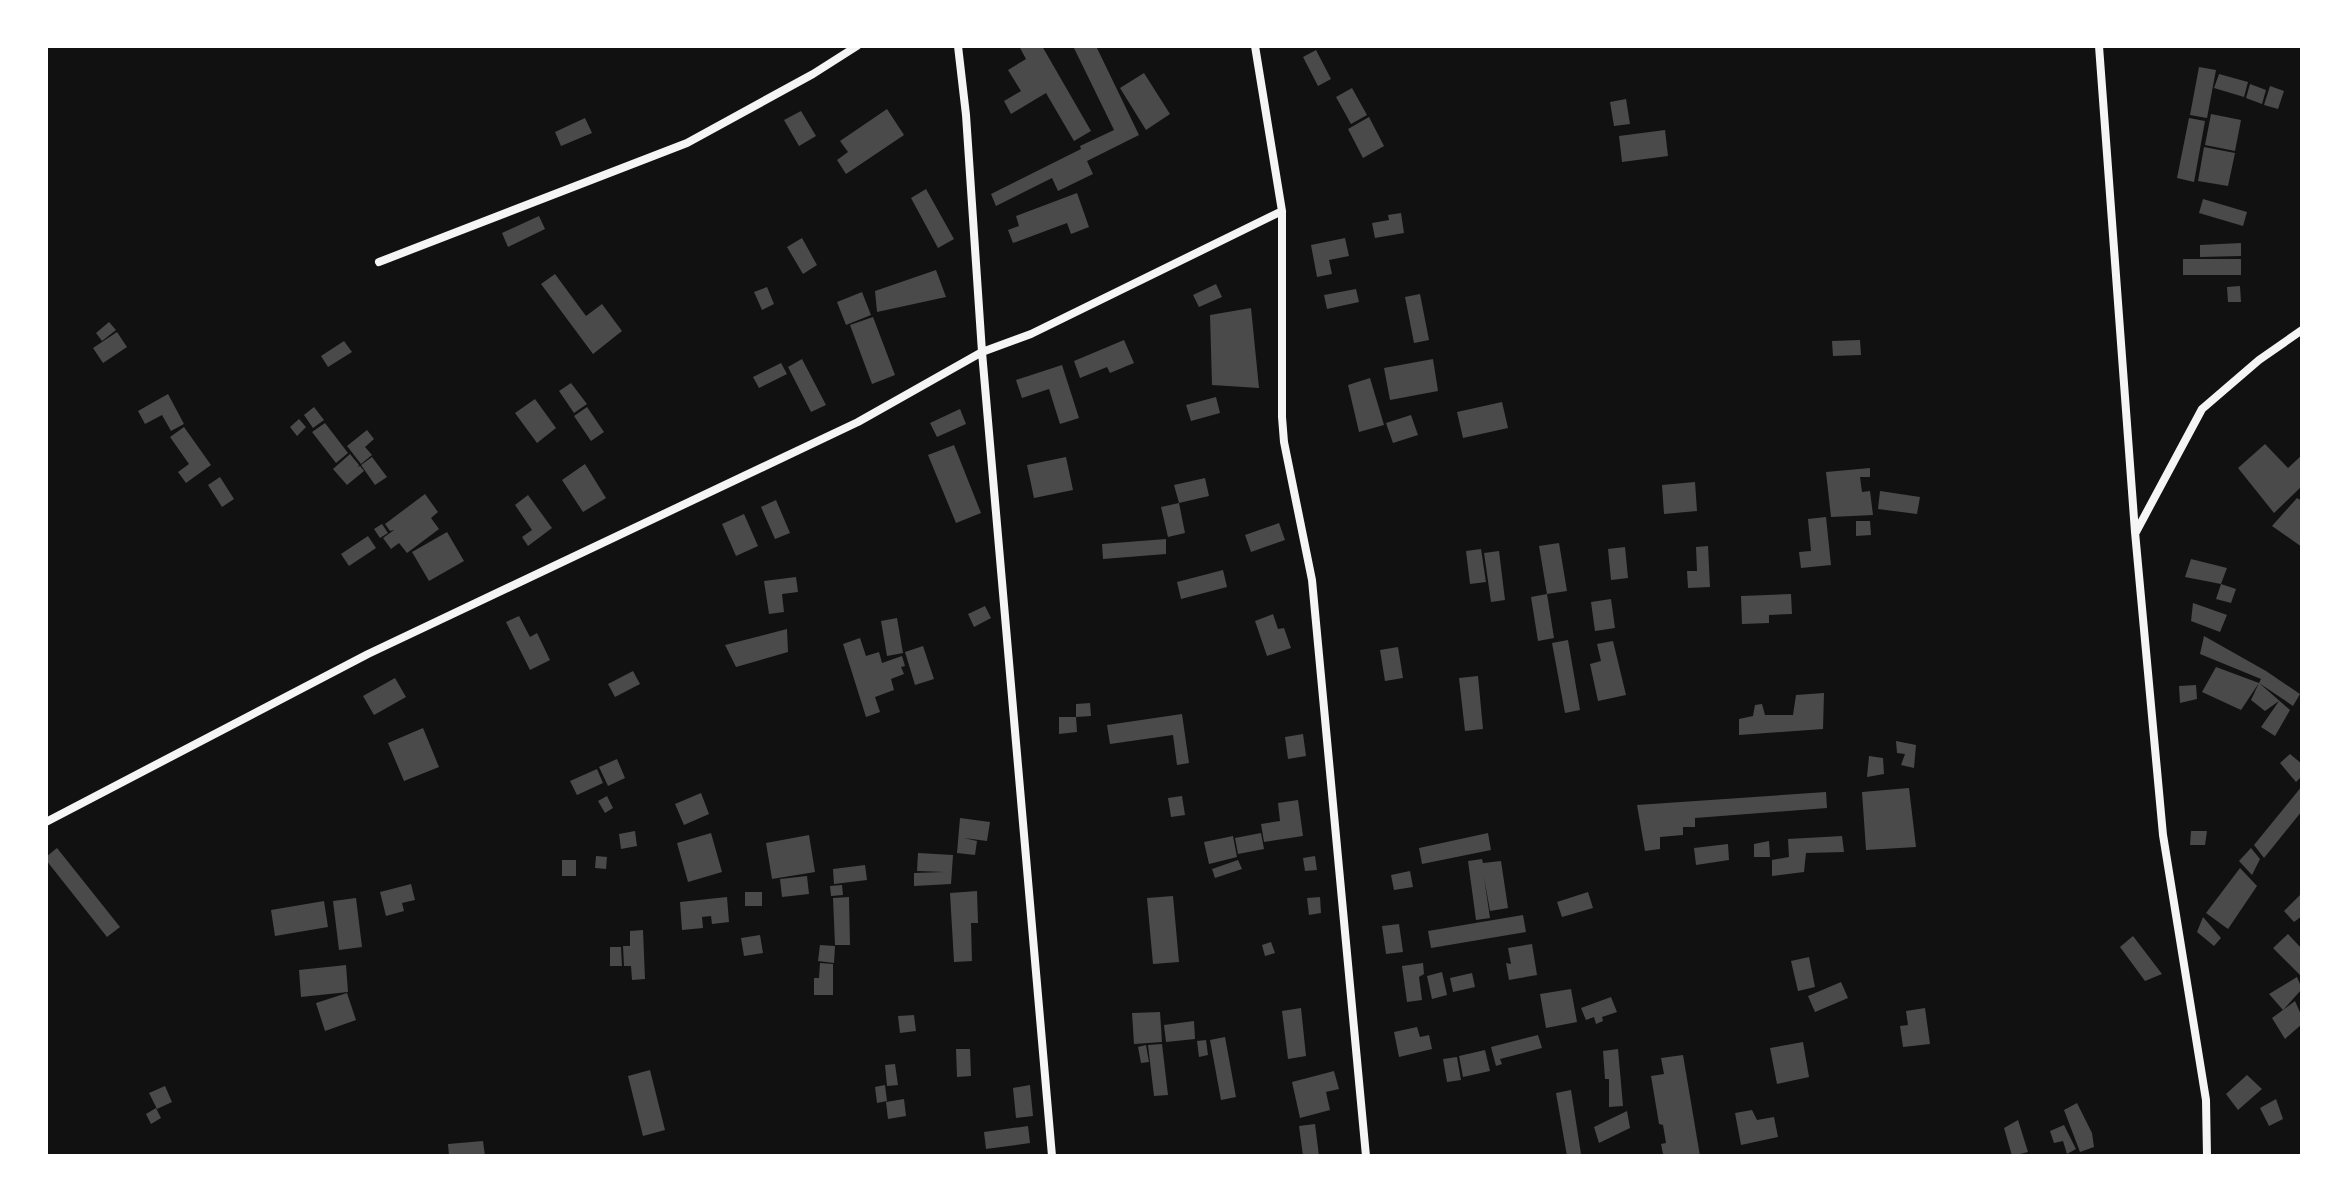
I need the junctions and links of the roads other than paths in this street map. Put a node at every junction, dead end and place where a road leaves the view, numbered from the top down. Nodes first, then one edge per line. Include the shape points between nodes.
1 (857, 46) edge
2 (958, 46) edge
3 (1255, 46) edge
4 (2099, 46) edge
5 (1282, 211) junction
6 (379, 262) dead end
7 (2302, 330) edge
8 (982, 352) junction
9 (2135, 532) junction
10 (46, 822) edge
11 (1052, 1156) edge
12 (1366, 1156) edge
13 (2207, 1156) edge

1 - 6 street via 687,143
2 - 8 street
3 - 5 street
4 - 9 street
5 - 8 street via 1031,334
5 - 12 street via 1284,442 1312,580
7 - 9 street via 2202,409
8 - 10 street via 858,422 368,654
8 - 11 street
9 - 13 street via 2163,835 2206,1100

